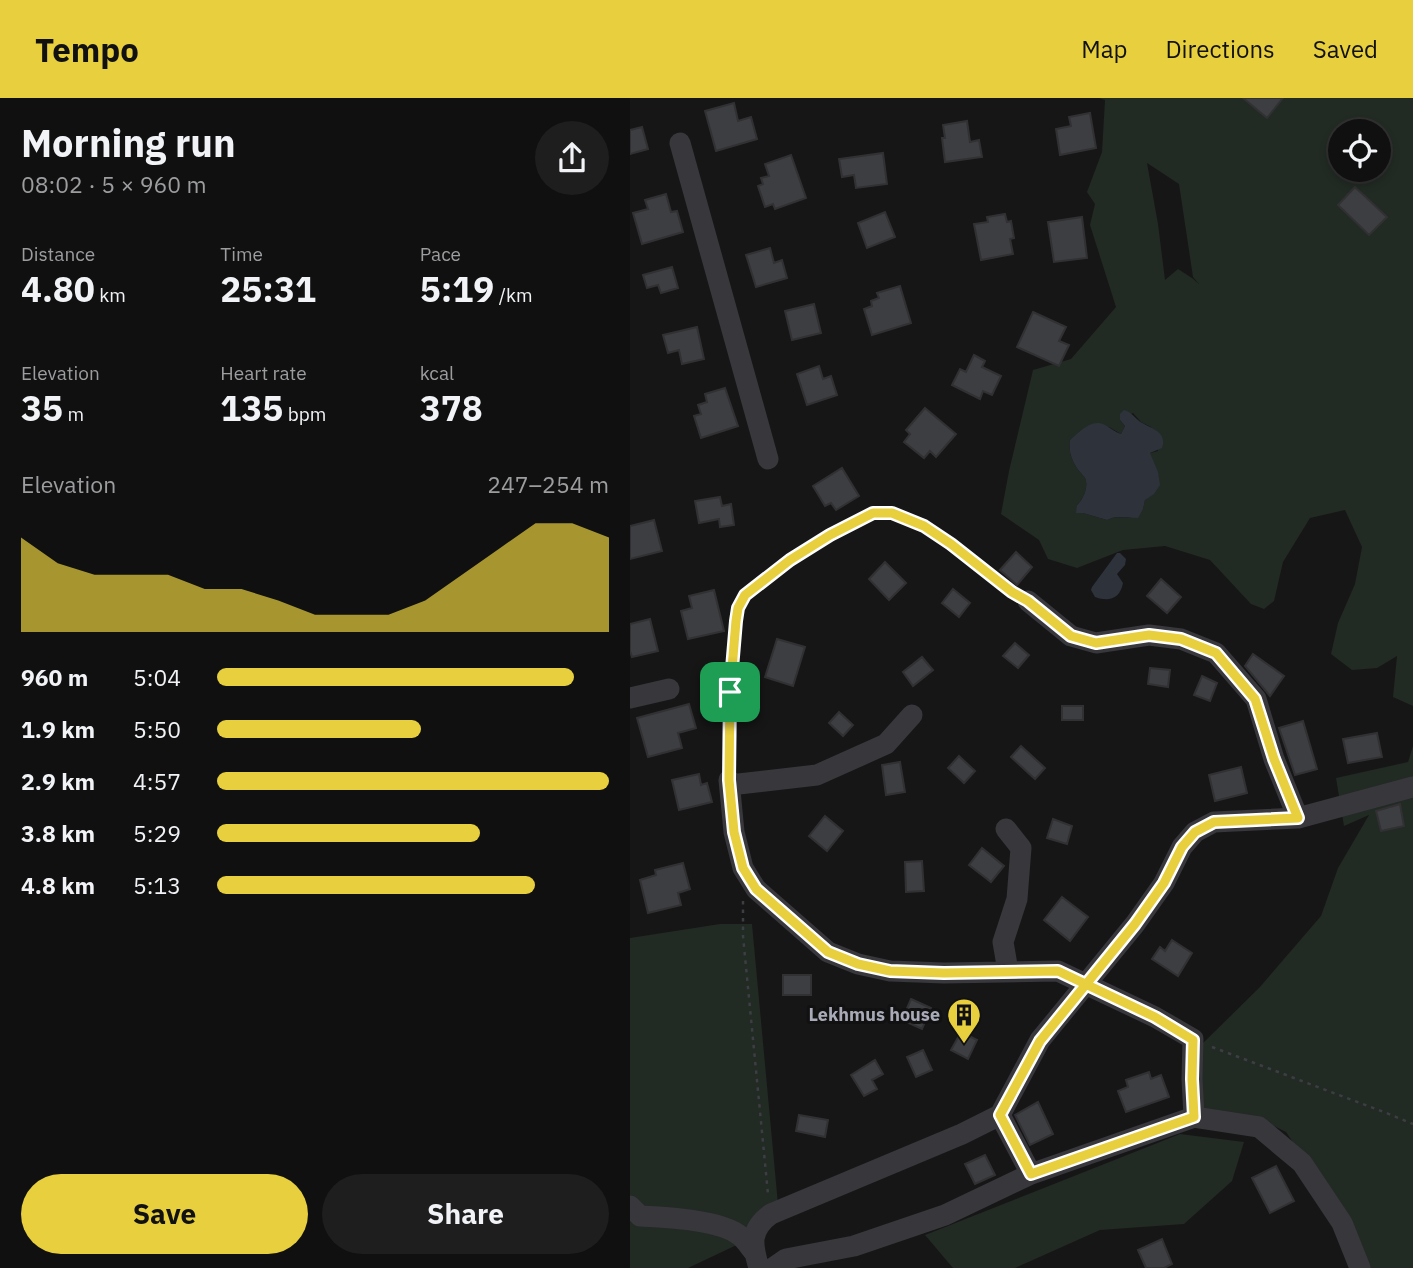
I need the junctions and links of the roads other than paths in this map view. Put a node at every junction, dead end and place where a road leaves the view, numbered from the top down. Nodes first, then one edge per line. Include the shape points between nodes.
1 (680, 143) dead end
2 (768, 459) dead end
3 (1028, 601) road end
4 (669, 689) dead end
5 (630, 698) edge
6 (912, 715) dead end
7 (1412, 790) edge
8 (1298, 818) junction
9 (1006, 829) dead end
10 (1008, 971) junction
11 (1087, 983) junction
12 (1000, 1115) junction
13 (1194, 1117) junction
14 (1031, 1174) junction
15 (630, 1206) edge
16 (756, 1260) edge
17 (774, 1268) edge
18 (1360, 1268) edge

1 - 2 street
3 - 8 street via 1071,636 1096,643 1149,635 1181,639 1216,653 1255,699
4 - 5 street
6 - 10 street via 886,744 817,775 729,783 743,868 756,889 828,952 858,964 890,971
7 - 8 street
8 - 11 street via 1214,822 1195,832 1135,924
9 - 10 street via 1021,848 1017,899 1003,942
10 - 11 street via 1058,971
11 - 12 street via 1040,1041
11 - 13 street via 1193,1040
12 - 14 street
12 - 16 street via 771,1214 757,1228 753,1240
13 - 14 street
13 - 18 street via 1259,1127 1302,1163 1342,1223
14 - 17 street via 945,1215 854,1246 786,1259
15 - 16 street via 640,1216 679,1218 728,1229 742,1237

